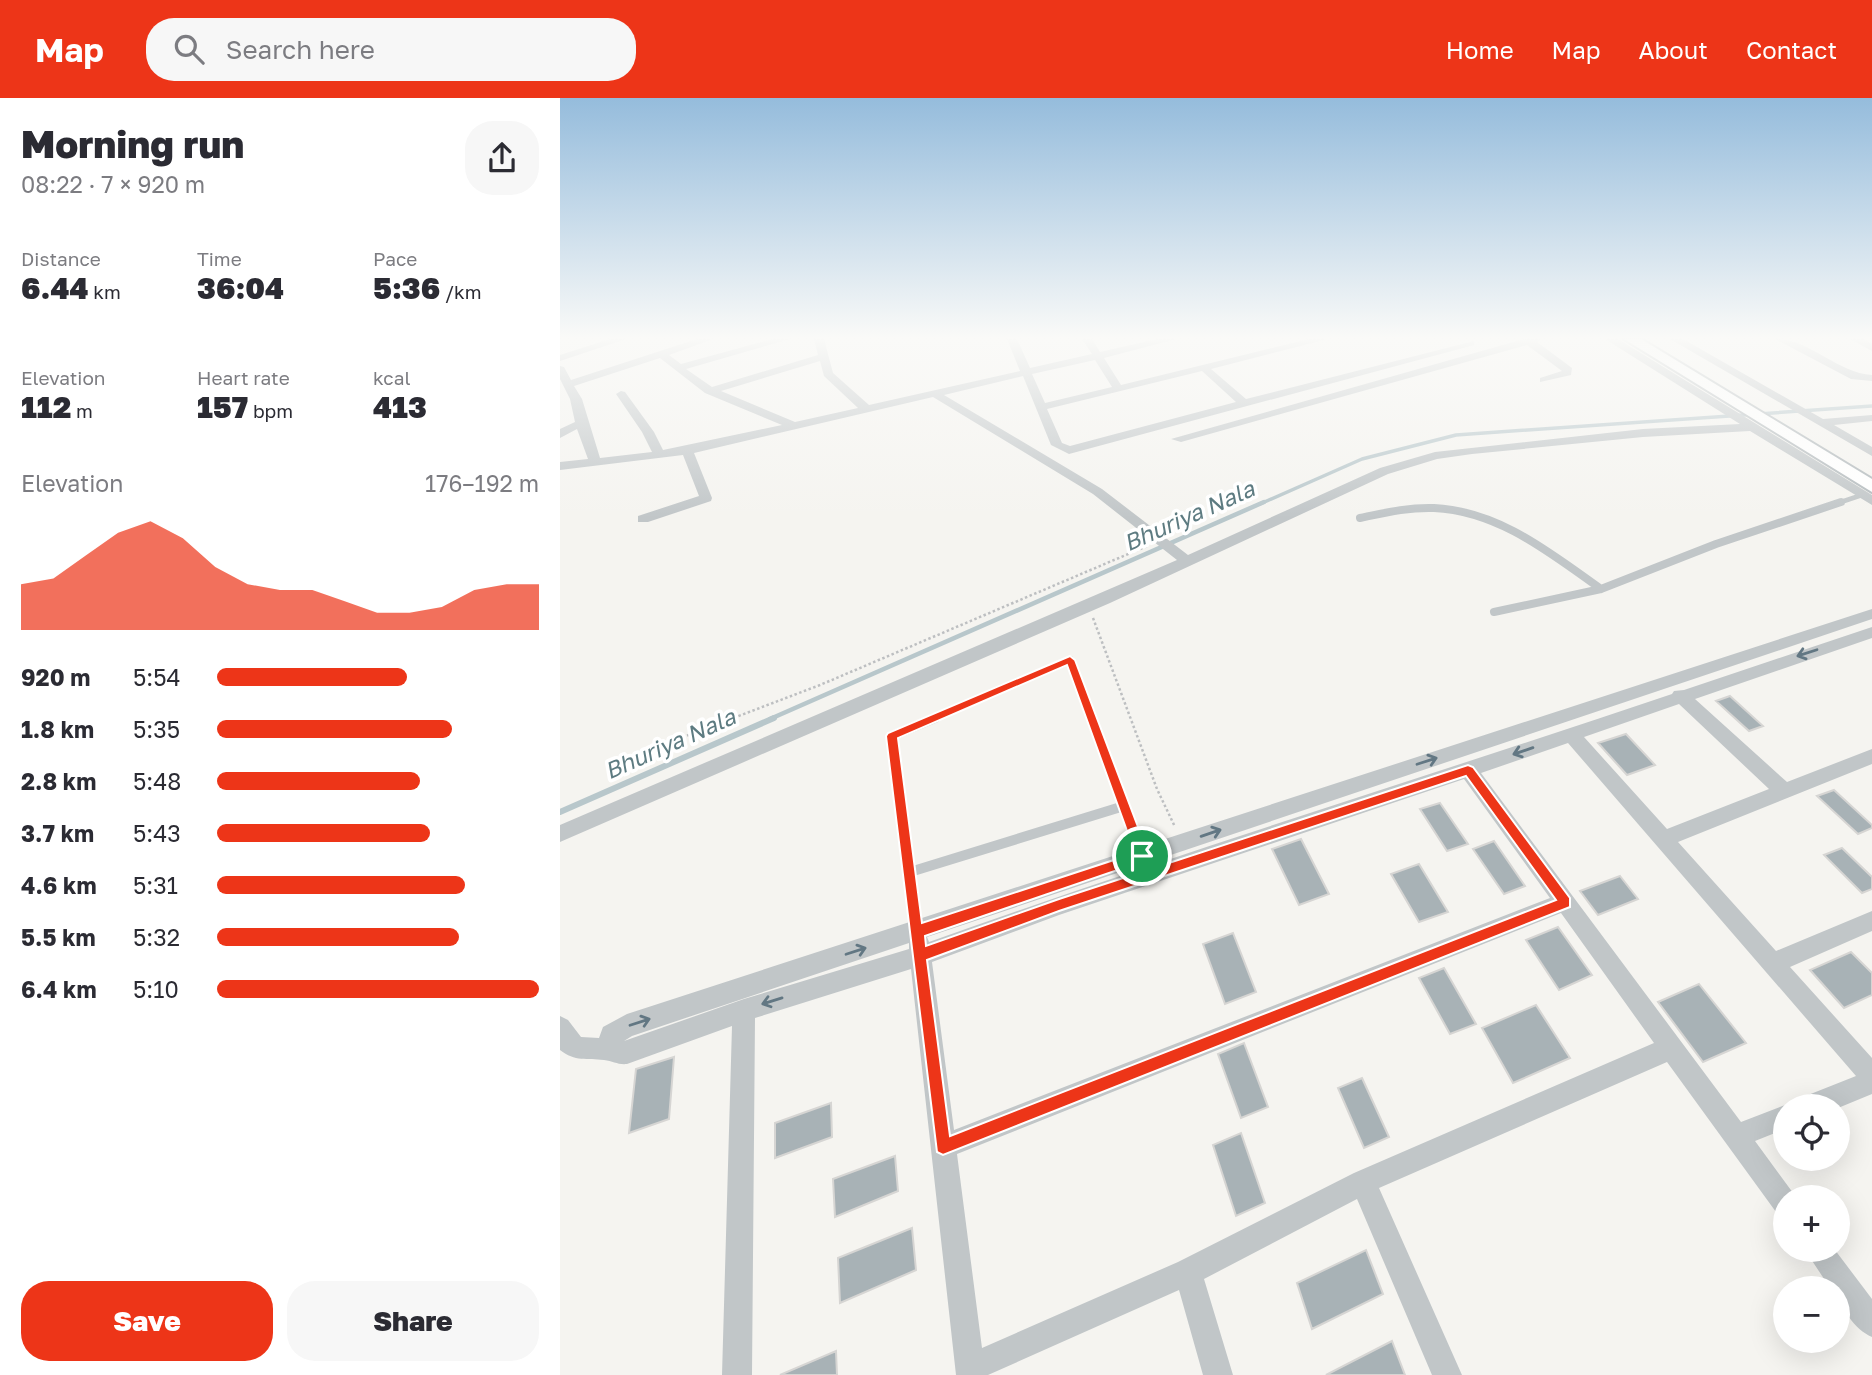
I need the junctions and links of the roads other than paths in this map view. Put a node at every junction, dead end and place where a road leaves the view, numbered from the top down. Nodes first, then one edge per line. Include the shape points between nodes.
1 (576, 399) edge
2 (624, 399) edge
3 (727, 399) edge
4 (855, 399) edge
5 (909, 399) edge
6 (943, 399) edge
7 (1038, 399) edge
8 (1076, 399) edge
9 (1238, 399) edge
10 (1260, 399) edge
11 (1322, 399) edge
12 (1706, 399) edge
13 (1731, 399) edge
14 (1751, 399) edge
15 (1780, 399) edge
16 (1243, 403) junction
17 (1042, 407) junction
18 (866, 408) junction
19 (1872, 418) edge
20 (581, 423) junction
21 (1812, 423) junction
22 (794, 426) junction
23 (1749, 426) junction
24 (560, 434) edge
25 (1177, 439) dead end
26 (687, 451) junction
27 (1872, 452) edge
28 (660, 456) junction
29 (595, 462) junction
30 (560, 466) edge
31 (1872, 469) edge
32 (1869, 494) edge
33 (1360, 518) dead end
34 (643, 519) dead end
35 (1184, 559) junction
36 (1601, 589) junction
37 (1494, 612) dead end
38 (1872, 614) edge
39 (1872, 632) edge
40 (1681, 695) junction
41 (1571, 734) junction
42 (1872, 756) edge
43 (1468, 770) junction
44 (1782, 789) junction
45 (1124, 806) junction
46 (560, 834) edge
47 (1663, 839) junction
48 (1142, 856) junction
49 (910, 872) junction
50 (1565, 902) junction
51 (1872, 921) edge
52 (919, 943) junction
53 (1774, 963) junction
54 (744, 1010) junction
55 (560, 1028) edge
56 (607, 1048) junction
57 (1671, 1048) junction
58 (1872, 1076) edge
59 (1872, 1082) edge
60 (1842, 1094) edge
61 (1773, 1122) edge
62 (1736, 1136) junction
63 (943, 1147) junction
64 (1363, 1182) junction
65 (1773, 1187) edge
66 (1828, 1262) edge
67 (1188, 1272) junction
68 (1872, 1323) edge
69 (971, 1372) edge
70 (737, 1375) edge
71 (1218, 1375) edge
72 (1447, 1375) edge

1 - 20 street
2 - 28 street
3 - 22 street
4 - 18 street
5 - 18 street
6 - 35 street via 1108,497
7 - 17 street
8 - 17 street
9 - 16 street
10 - 16 street
11 - 25 street
12 - 23 street
13 - 32 street
14 - 21 street
15 - 21 street
16 - 17 street via 1069,450 1057,445
18 - 22 street
19 - 21 street
20 - 24 street
20 - 29 street
21 - 27 street
21 - 31 street
22 - 26 street
23 - 32 street
23 - 35 street via 1435,456 1354,484
26 - 28 street
26 - 34 street via 706,498
28 - 29 street
29 - 30 street
32 - 36 lane via 1716,544
33 - 36 lane via 1414,507 1484,515 1516,531
35 - 46 street via 1088,606
36 - 37 lane
48 -> 38 street
39 -> 40 street
40 - 41 street
40 - 44 street
41 -> 43 street
41 - 47 street
42 - 44 street
43 - 50 street
43 - 52 street via 1059,905
44 - 47 street
45 - 48 lane
45 - 49 lane
45 - 49 lane via 1070,660 892,736
47 - 53 street
48 - 52 street
49 - 52 lane
50 - 57 street
50 - 63 street
51 - 53 street
52 -> 54 street
56 -> 52 street via 611,1035 627,1026
52 - 63 street
53 - 58 street
54 - 56 street via 627,1052
54 - 70 street
55 - 56 street via 577,1050
57 - 62 street
57 - 64 street
59 - 60 street
61 - 62 street
62 - 65 street
63 - 69 street
64 - 67 street
64 - 72 street
66 - 68 street
67 - 69 street
67 - 71 street

